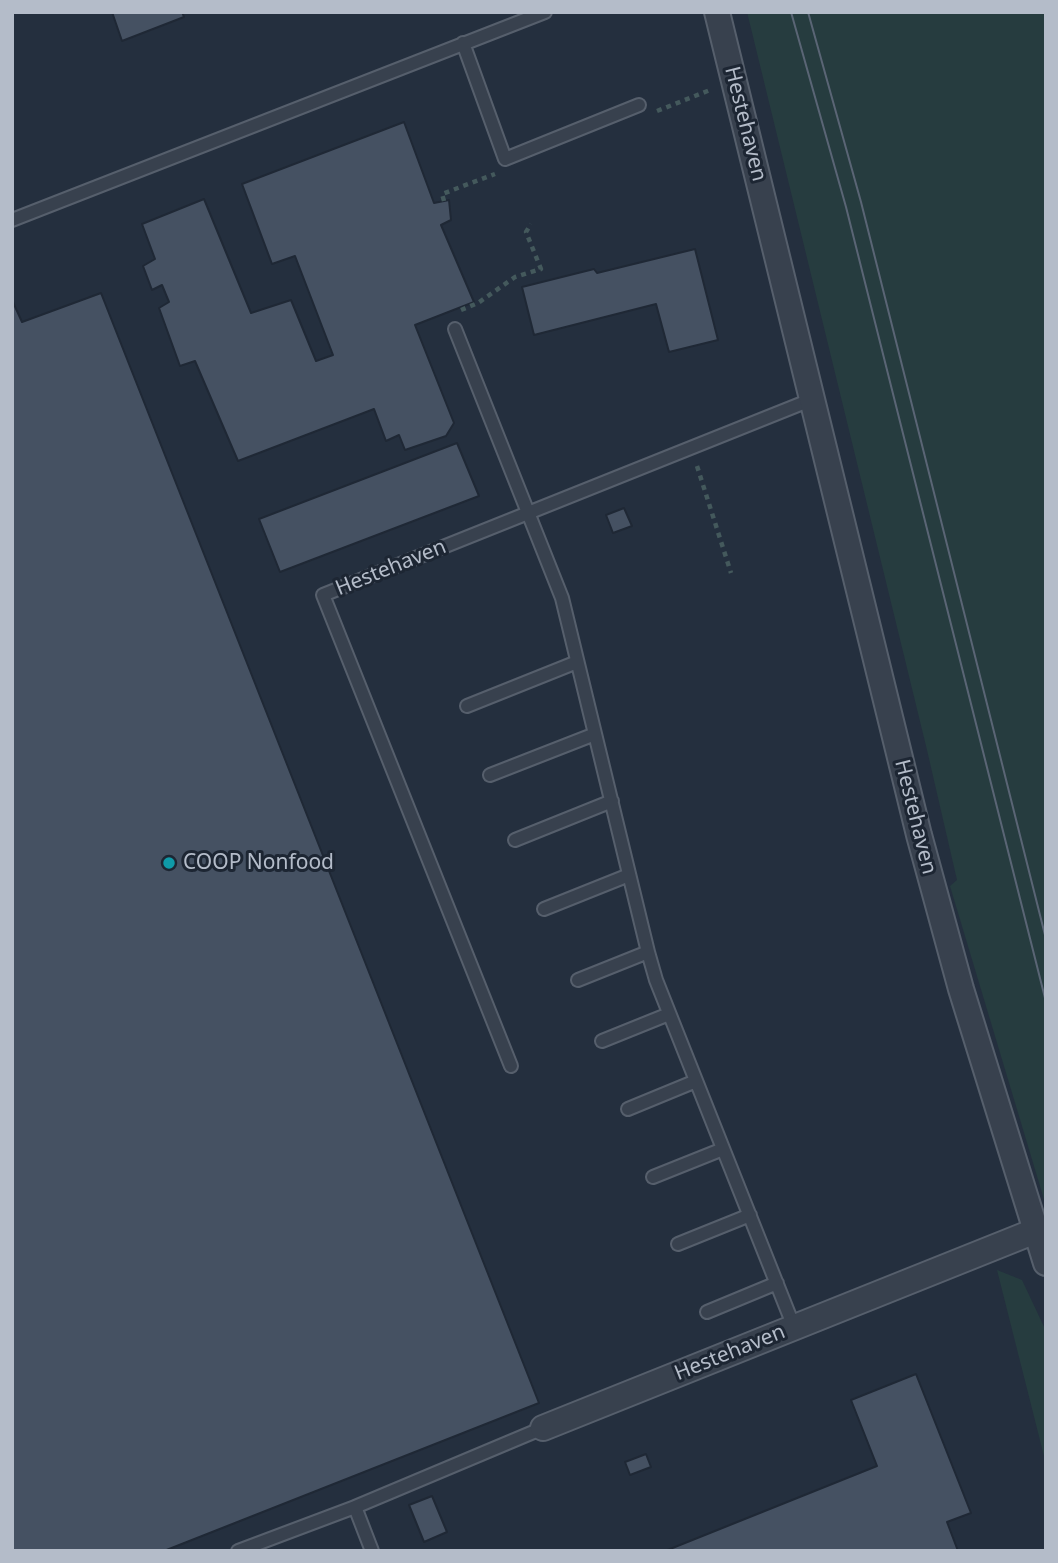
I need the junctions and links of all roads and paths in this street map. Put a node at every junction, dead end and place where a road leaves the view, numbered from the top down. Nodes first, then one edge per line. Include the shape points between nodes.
1 (545, 12) edge
2 (717, 12) edge
3 (463, 43) junction
4 (639, 105) dead end
5 (12, 220) edge
6 (531, 224) dead end
7 (455, 329) joint
8 (813, 399) junction
9 (692, 448) junction
10 (528, 513) junction
11 (731, 573) dead end
12 (577, 662) junction
13 (467, 706) dead end
14 (595, 734) junction
15 (490, 775) dead end
16 (612, 801) junction
17 (515, 840) dead end
18 (629, 875) junction
19 (544, 909) dead end
20 (649, 952) junction
21 (578, 980) dead end
22 (669, 1014) junction
23 (602, 1041) dead end
24 (511, 1066) dead end
25 (696, 1081) junction
26 (628, 1109) dead end
27 (723, 1149) junction
28 (653, 1177) dead end
29 (750, 1215) junction
30 (1035, 1231) junction
31 (678, 1244) dead end
32 (1046, 1263) edge
33 (777, 1283) junction
34 (707, 1312) dead end
35 (794, 1328) junction
36 (543, 1428) joint
37 (355, 1507) junction
38 (238, 1551) edge
39 (372, 1551) edge

1 - 3 lane
2 - 8 street, Hestehaven
3 - 4 lane via 505,159
3 - 5 lane
6 - 7 path via 526,232 541,269 515,277 478,303 450,315
7 - 10 lane
8 - 9 lane, Hestehaven
8 - 30 street, Hestehaven via 923,848
9 - 10 lane, Hestehaven
9 - 11 path
10 - 12 lane via 562,598
10 - 24 lane, Hestehaven via 323,595
12 - 13 lane
12 - 14 lane
14 - 15 lane
14 - 16 lane
16 - 17 lane
16 - 18 lane
18 - 19 lane
18 - 20 lane
20 - 21 lane
20 - 22 lane
22 - 23 lane
22 - 25 lane
25 - 26 lane
25 - 27 lane
27 - 28 lane
27 - 29 lane
29 - 31 lane
29 - 33 lane
30 - 32 street, Hestehaven
30 - 35 street, Hestehaven
33 - 34 lane
33 - 35 lane
35 - 36 street, Hestehaven
36 - 37 lane
37 - 38 lane
37 - 39 lane

